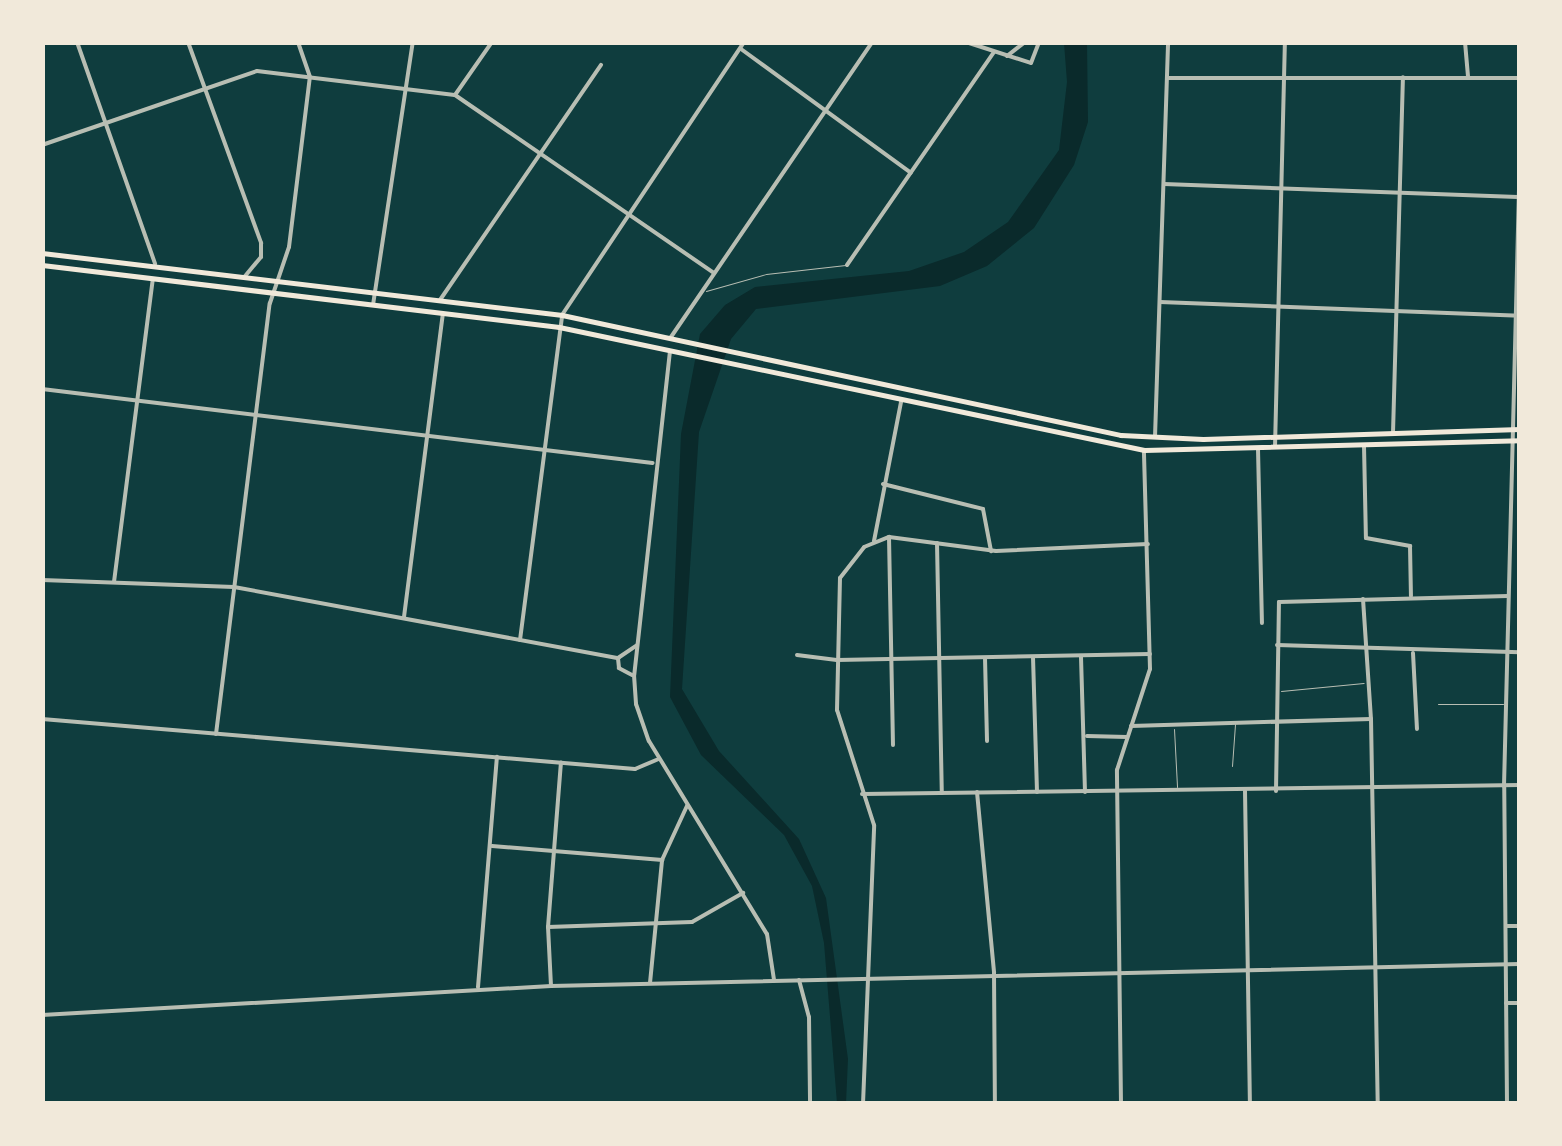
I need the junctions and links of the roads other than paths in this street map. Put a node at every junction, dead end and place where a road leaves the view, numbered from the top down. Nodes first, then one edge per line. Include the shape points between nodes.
1 (77, 42) edge
2 (188, 42) edge
3 (298, 42) edge
4 (413, 42) edge
5 (492, 42) edge
6 (744, 42) edge
7 (872, 42) edge
8 (966, 42) edge
9 (1025, 42) edge
10 (1038, 42) edge
11 (1168, 42) edge
12 (1285, 42) edge
13 (1465, 42) edge
14 (740, 48) junction
15 (994, 52) junction
16 (1007, 56) junction
17 (601, 65) dead end
18 (310, 77) junction
19 (1286, 77) junction
20 (1403, 77) junction
21 (1468, 77) junction
22 (1167, 78) junction
23 (1520, 78) edge
24 (204, 85) junction
25 (406, 89) junction
26 (456, 95) junction
27 (825, 111) junction
28 (106, 120) junction
29 (42, 144) edge
30 (1520, 150) edge
31 (542, 152) junction
32 (911, 173) junction
33 (1164, 184) junction
34 (1282, 189) junction
35 (1402, 192) junction
36 (1519, 197) edge
37 (629, 212) junction
38 (42, 253) edge
39 (42, 265) edge
40 (847, 265) joint
41 (154, 266) junction
42 (714, 273) junction
43 (244, 277) junction
44 (153, 279) junction
45 (278, 280) junction
46 (703, 290) junction
47 (375, 292) junction
48 (274, 293) junction
49 (440, 300) junction
50 (1160, 302) junction
51 (373, 306) junction
52 (1279, 308) junction
53 (1397, 312) junction
54 (443, 314) junction
55 (562, 315) junction
56 (1517, 316) edge
57 (559, 327) junction
58 (671, 337) junction
59 (670, 350) junction
60 (42, 389) edge
61 (140, 401) junction
62 (902, 402) junction
63 (963, 402) junction
64 (256, 414) junction
65 (959, 416) junction
66 (1516, 429) edge
67 (1393, 433) junction
68 (429, 434) junction
69 (1275, 436) junction
70 (1155, 438) junction
71 (1516, 440) edge
72 (1364, 446) junction
73 (544, 448) junction
74 (1275, 448) junction
75 (1258, 449) junction
76 (1144, 450) junction
77 (655, 464) junction
78 (884, 484) junction
79 (889, 537) junction
80 (986, 538) junction
81 (874, 541) junction
82 (936, 543) junction
83 (1148, 544) junction
84 (977, 550) junction
85 (991, 551) junction
86 (42, 580) edge
87 (114, 583) junction
88 (234, 588) junction
89 (1508, 596) junction
90 (1411, 598) junction
91 (1363, 600) junction
92 (1508, 610) junction
93 (1520, 610) edge
94 (404, 618) junction
95 (1262, 622) dead end
96 (520, 640) junction
97 (1364, 643) junction
98 (637, 645) junction
99 (1278, 645) junction
100 (1507, 652) junction
101 (1520, 652) edge
102 (1413, 653) junction
103 (1150, 654) junction
104 (797, 655) dead end
105 (1081, 657) junction
106 (618, 658) junction
107 (985, 658) junction
108 (1033, 658) junction
109 (940, 659) junction
110 (837, 660) junction
111 (892, 660) junction
112 (634, 675) junction
113 (1368, 683) junction
114 (1279, 691) junction
115 (1438, 704) dead end
116 (1506, 704) junction
117 (42, 720) edge
118 (1372, 720) junction
119 (1278, 722) junction
120 (1234, 724) junction
121 (1174, 725) junction
122 (1132, 726) junction
123 (1417, 728) dead end
124 (216, 734) junction
125 (1084, 736) junction
126 (1127, 737) junction
127 (987, 741) dead end
128 (893, 745) dead end
129 (497, 757) junction
130 (659, 758) junction
131 (561, 763) junction
132 (1232, 766) dead end
133 (1520, 785) edge
134 (1372, 786) junction
135 (1504, 786) junction
136 (1178, 791) junction
137 (1245, 791) junction
138 (978, 792) junction
139 (1037, 792) junction
140 (1085, 792) junction
141 (1117, 792) junction
142 (942, 793) junction
143 (1276, 793) junction
144 (862, 794) junction
145 (688, 806) junction
146 (490, 846) junction
147 (553, 851) junction
148 (662, 860) junction
149 (743, 893) junction
150 (654, 924) junction
151 (548, 926) junction
152 (1506, 926) junction
153 (1520, 926) edge
154 (1506, 964) junction
155 (1520, 964) edge
156 (1249, 966) junction
157 (1377, 966) junction
158 (1119, 970) junction
159 (994, 974) junction
160 (869, 977) junction
161 (799, 979) junction
162 (774, 980) junction
163 (650, 983) junction
164 (551, 986) junction
165 (478, 989) junction
166 (1506, 1003) junction
167 (1520, 1003) edge
168 (42, 1015) edge
169 (810, 1104) edge
170 (863, 1104) edge
171 (995, 1104) edge
172 (1121, 1104) edge
173 (1250, 1104) edge
174 (1378, 1104) edge
175 (1507, 1104) edge

1 - 28 street
2 - 24 street
3 - 18 street
4 - 25 street
5 - 26 street
6 - 14 street
7 - 27 street
8 - 15 street
9 - 16 street
10 - 16 street via 1036,62
11 - 22 street
12 - 19 street
13 - 21 street
14 - 27 street
14 - 37 street
15 - 16 street
15 - 32 street
17 - 31 street
18 - 24 street via 257,71
18 - 25 street
18 - 45 street via 290,247
19 - 20 street
19 - 22 street
19 - 34 street
20 - 21 street
20 - 35 street
21 - 23 street
22 - 33 street
24 - 28 street
24 - 43 street via 261,243 259,261
25 - 26 street
25 - 47 street
26 - 31 street
27 - 32 street
27 - 42 street
28 - 29 street
28 - 41 street
30 - 36 street
31 - 37 street
31 - 49 street
32 - 40 street
33 - 34 street
33 - 50 street
34 - 35 street
34 - 52 street
35 - 36 street
35 - 53 street
36 - 56 street
37 - 42 street
37 - 55 street
38 - 41 main road
39 - 44 main road
40 - 46 lane via 791,269
41 - 43 main road
42 - 46 street
43 - 45 main road
44 - 48 main road
44 - 61 street
45 - 47 main road
45 - 48 street
46 - 58 street
47 - 49 main road
47 - 51 street
48 - 51 main road
48 - 64 street
49 - 55 main road
50 - 52 street
50 - 70 street
51 - 54 main road
52 - 53 street
52 - 69 street
53 - 56 street
53 - 67 street
54 - 57 main road
54 - 68 street
55 - 57 street
55 - 58 main road
56 - 66 street
57 - 59 main road
57 - 73 street
58 - 63 main road
59 - 62 main road
59 - 77 street
60 - 61 street
61 - 64 street
61 - 87 street
62 - 65 main road
62 - 78 street
63 - 65 street
63 - 70 main road
64 - 68 street
64 - 88 street
65 - 76 main road
66 - 67 main road
66 - 71 street
67 - 69 main road
68 - 73 street
68 - 94 street
69 - 70 main road
69 - 74 street
71 - 72 main road
71 - 89 street
72 - 74 main road
72 - 90 street via 1366,538 1410,546
73 - 77 street
73 - 96 street
74 - 75 main road
75 - 76 main road
75 - 95 street
76 - 83 street
77 - 98 street
78 - 80 street via 982,509
78 - 81 street
79 - 81 street
79 - 82 street
79 - 111 street
80 - 84 street
80 - 85 street
81 - 110 street via 840,578
82 - 84 street
82 - 109 street
83 - 85 street
83 - 103 street
84 - 85 street
86 - 87 street
87 - 88 street
88 - 94 street
88 - 124 street
89 - 90 street
89 - 92 street
90 - 91 street
91 - 97 street
91 - 99 street via 1279,602
92 - 93 street
92 - 100 street
94 - 96 street
96 - 106 street
97 - 99 street
97 - 102 street
97 - 113 street
98 - 106 street
98 - 112 street
99 - 114 street
100 - 101 street
100 - 102 street
100 - 116 street
102 - 123 street
103 - 105 street
103 - 122 street
104 - 110 street
105 - 108 street
105 - 125 street
106 - 112 street via 623,672
107 - 108 street
107 - 109 street
107 - 127 street
108 - 139 street
109 - 111 street
109 - 142 street
110 - 111 street
110 - 144 street via 840,729
111 - 128 street
112 - 130 street via 639,717
113 - 114 lane
113 - 118 street
114 - 119 street
115 - 116 lane
116 - 135 street
117 - 124 street
118 - 119 street
118 - 134 street
119 - 120 street
119 - 143 street
120 - 121 street
120 - 132 lane
121 - 122 street
121 - 136 lane
122 - 126 street
124 - 129 street
125 - 126 street
125 - 140 street
126 - 141 street
129 - 131 street
129 - 146 street
130 - 131 street via 634,768
130 - 145 street
131 - 147 street
133 - 135 street
134 - 135 street
134 - 143 street
134 - 157 street
135 - 152 street
136 - 137 street
136 - 141 street
137 - 143 street
137 - 156 street
138 - 139 street
138 - 142 street
138 - 159 street
139 - 140 street
140 - 141 street
141 - 158 street
142 - 144 street
144 - 160 street via 874,825
145 - 148 street
145 - 149 street
146 - 147 street
146 - 165 street
147 - 148 street
147 - 151 street
148 - 150 street
149 - 150 street via 692,922
149 - 162 street via 767,934
150 - 151 street
150 - 163 street
151 - 164 street
152 - 153 street
152 - 154 street
154 - 155 street
154 - 157 street
154 - 166 street
156 - 157 street
156 - 158 street
156 - 173 street
157 - 174 street
158 - 159 street
158 - 172 street
159 - 160 street
159 - 171 street
160 - 161 street
160 - 170 street
161 - 162 street
161 - 169 street via 808,1017
162 - 163 street
163 - 164 street
164 - 165 street
165 - 168 street
166 - 167 street
166 - 175 street

